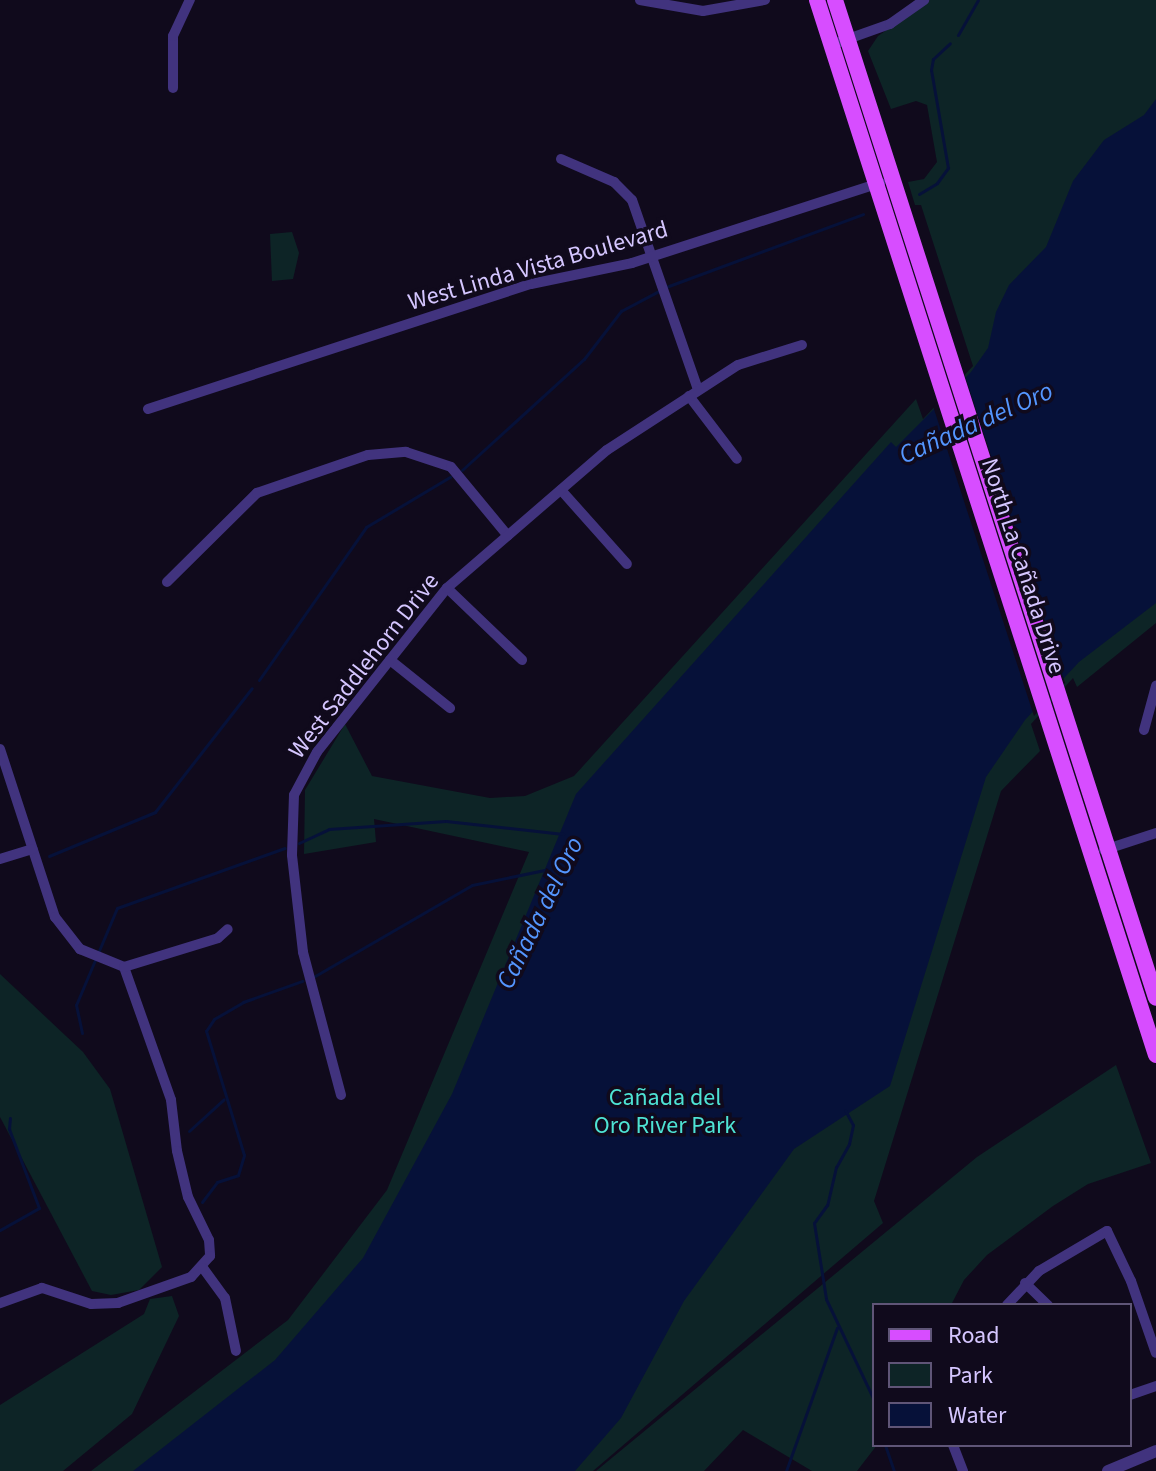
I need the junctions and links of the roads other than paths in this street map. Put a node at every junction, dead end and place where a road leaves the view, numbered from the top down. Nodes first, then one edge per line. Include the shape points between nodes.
1 (190, 0) edge
2 (640, 0) edge
3 (765, 0) edge
4 (817, 0) edge
5 (835, 0) edge
6 (924, 0) edge
7 (848, 40) junction
8 (831, 45) junction
9 (173, 88) dead end
10 (561, 159) dead end
11 (893, 178) junction
12 (876, 184) junction
13 (653, 257) junction
14 (802, 345) dead end
15 (694, 393) junction
16 (148, 409) dead end
17 (737, 459) dead end
18 (561, 490) junction
19 (508, 536) junction
20 (627, 564) dead end
21 (167, 582) dead end
22 (447, 588) junction
23 (390, 660) junction
24 (522, 660) dead end
25 (1156, 686) edge
26 (450, 708) dead end
27 (1144, 730) dead end
28 (0, 749) edge
29 (1156, 833) edge
30 (32, 849) junction
31 (1107, 849) junction
32 (1090, 854) junction
33 (0, 859) edge
34 (228, 929) dead end
35 (124, 967) junction
36 (1156, 998) edge
37 (1156, 1055) edge
38 (341, 1095) dead end
39 (203, 1268) junction
40 (1025, 1283) junction
41 (0, 1303) edge
42 (1009, 1303) edge
43 (1046, 1303) edge
44 (236, 1351) dead end
45 (1156, 1353) edge
46 (1156, 1386) edge
47 (1132, 1394) edge
48 (954, 1447) edge
49 (1156, 1451) edge
50 (1156, 1461) edge
51 (1129, 1464) junction
52 (963, 1471) edge
53 (1108, 1471) edge

1 - 9 street via 173,36
2 - 3 street via 703,11
4 - 8 main road, North La Cañada Drive
5 - 7 main road, North La Cañada Drive
6 - 7 street via 899,20
7 - 8 street
7 - 11 main road, North La Cañada Drive
8 - 12 main road, North La Cañada Drive
10 - 13 street via 624,191
11 - 12 street, West Linda Vista Boulevard
11 - 31 main road, North La Cañada Drive
12 - 13 street, West Linda Vista Boulevard
12 - 32 main road, North La Cañada Drive
13 - 15 street
13 - 16 street, West Linda Vista Boulevard via 531,284
14 - 15 street, West Saddlehorn Drive via 738,365
15 - 17 street
15 - 18 street, West Saddlehorn Drive via 607,450
18 - 19 street, West Saddlehorn Drive
18 - 20 street
19 - 21 street via 451,467 406,452 368,455 257,493
19 - 22 street, West Saddlehorn Drive
22 - 23 street, West Saddlehorn Drive
22 - 24 street
23 - 26 street
23 - 38 street, West Saddlehorn Drive via 317,752 294,795 292,855 303,952
25 - 27 street
28 - 30 street
29 - 31 street
30 - 33 street
30 - 35 street via 55,917 80,949
31 - 32 street
31 - 36 main road, North La Cañada Drive
32 - 37 main road, North La Cañada Drive
34 - 35 street via 218,938
35 - 39 street via 171,1100 188,1197 209,1240
39 - 41 street via 168,1288 118,1303 91,1304 42,1288
39 - 44 street via 225,1298
40 - 42 street
40 - 43 street
40 - 45 street via 1107,1231
46 - 47 street
48 - 52 street
49 - 51 street
50 - 51 street
51 - 53 street

